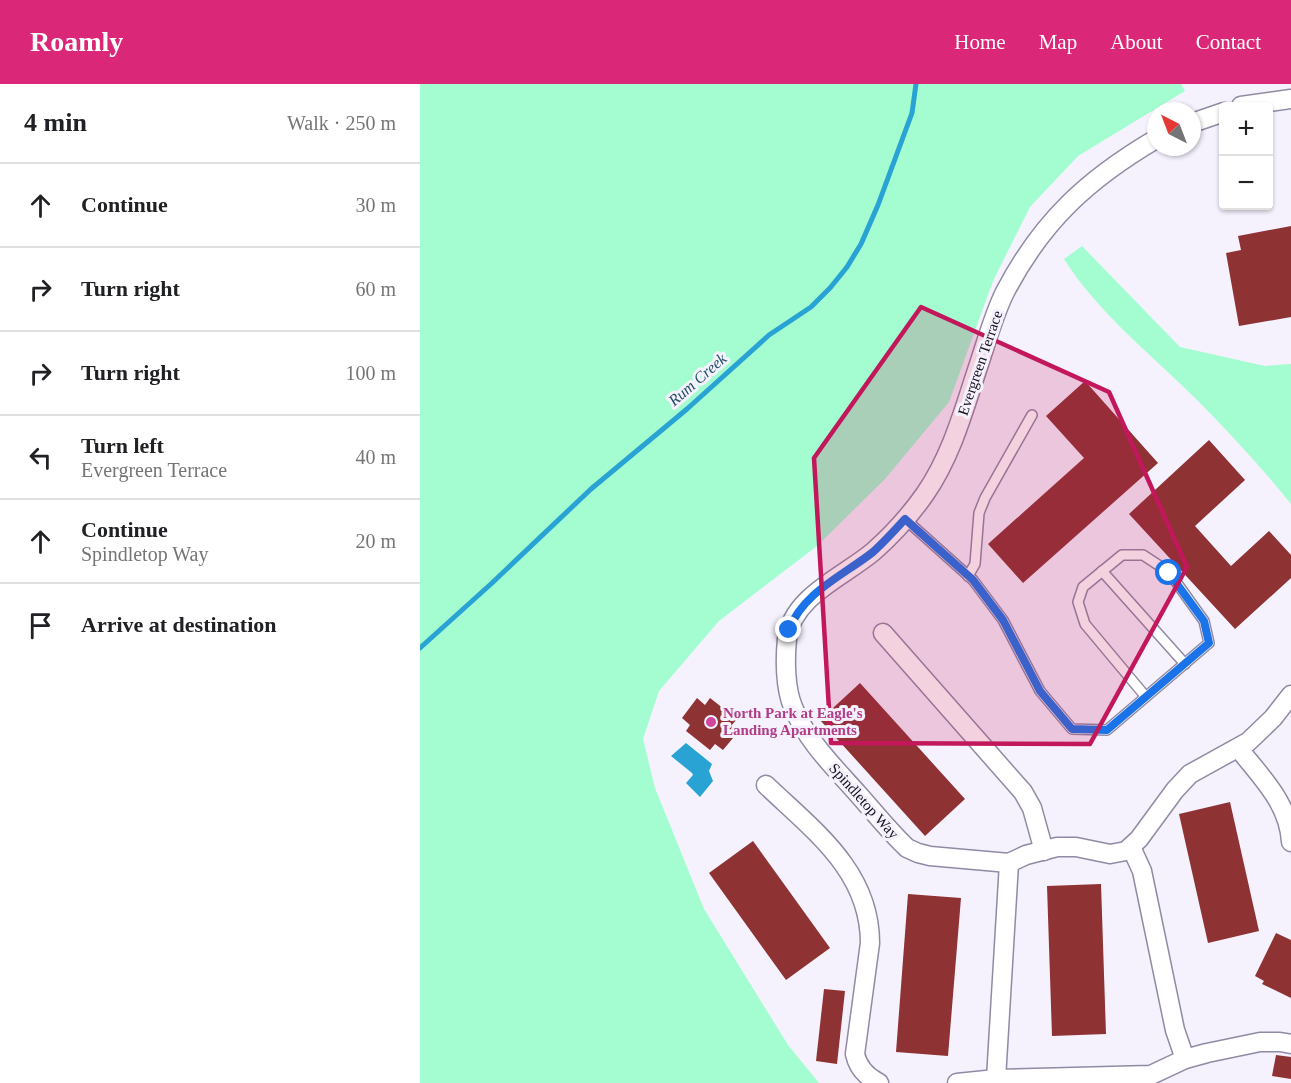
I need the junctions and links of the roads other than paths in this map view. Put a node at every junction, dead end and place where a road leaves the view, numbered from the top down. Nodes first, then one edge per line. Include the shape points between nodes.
1 (1291, 99) edge
2 (1269, 102) edge
3 (1219, 114) edge
4 (1201, 120) edge
5 (1147, 144) edge
6 (1032, 415) dead end
7 (905, 519) junction
8 (1102, 571) junction
9 (968, 576) junction
10 (813, 596) joint
11 (883, 633) dead end
12 (1185, 664) junction
13 (1291, 695) edge
14 (1146, 697) junction
15 (1239, 749) junction
16 (766, 785) dead end
17 (1291, 842) edge
18 (1131, 847) junction
19 (1044, 851) junction
20 (1009, 863) junction
21 (1291, 1044) edge
22 (1185, 1059) junction
23 (996, 1079) junction
24 (879, 1083) edge
25 (957, 1083) edge

1 - 2 street
3 - 4 street
5 - 7 street, Evergreen Terrace via 1088,184 1032,246 1005,293 948,456 926,494
6 - 9 lane via 979,513 975,564
7 - 9 lane
7 - 10 street, Evergreen Terrace via 874,551
8 - 12 lane
8 - 12 lane via 1122,555 1143,555 1169,573 1204,621 1209,643
8 - 14 lane via 1083,587 1078,602 1086,624
9 - 14 lane via 1003,620 1040,691 1072,729 1107,730
10 - 20 street, Spindletop Way via 792,620 787,640 788,686 805,731 907,848 930,856
11 - 19 street via 1023,792 1036,817
12 - 14 lane
13 - 15 street
15 - 17 street via 1283,808
15 - 18 street via 1190,774
16 - 24 street via 838,856 864,898 870,943 855,1054 861,1069
18 - 19 street, Spindletop Way via 1110,854 1067,846
18 - 22 street via 1142,871 1175,1030
19 - 20 street, Spindletop Way
20 - 23 street
21 - 22 street via 1260,1042
22 - 23 street via 1151,1075
23 - 25 street

